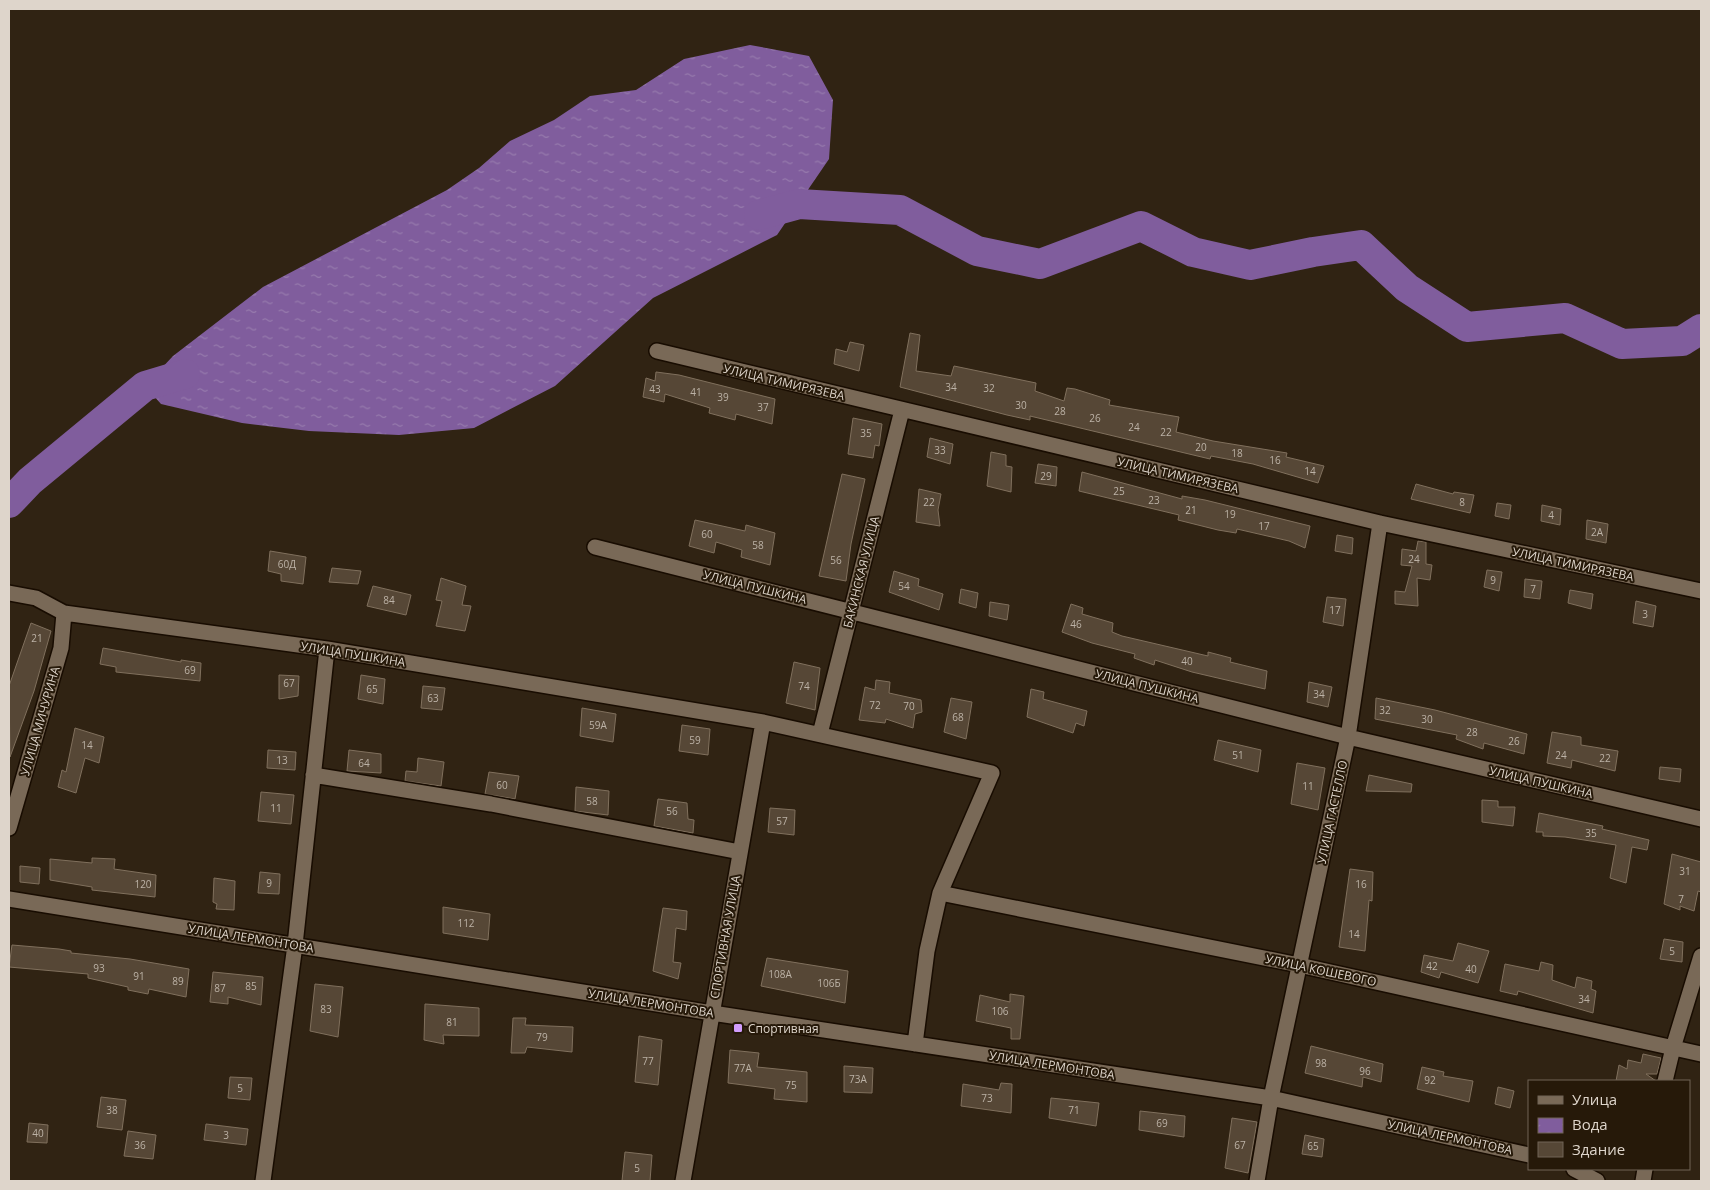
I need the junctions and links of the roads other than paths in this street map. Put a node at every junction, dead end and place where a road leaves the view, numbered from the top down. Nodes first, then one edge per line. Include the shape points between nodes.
1 (657, 351) dead end
2 (902, 410) junction
3 (1380, 523) junction
4 (595, 547) dead end
5 (1701, 591) edge
6 (9, 593) edge
7 (851, 611) junction
8 (64, 613) junction
9 (327, 649) junction
10 (764, 722) junction
11 (820, 734) junction
12 (1348, 737) junction
13 (313, 776) junction
14 (1701, 819) edge
15 (9, 828) edge
16 (740, 852) junction
17 (940, 893) junction
18 (9, 899) edge
19 (295, 945) junction
20 (1701, 956) edge
21 (1299, 965) junction
22 (712, 1013) junction
23 (915, 1044) junction
24 (1673, 1048) junction
25 (1701, 1054) edge
26 (1665, 1080) edge
27 (1271, 1098) junction
28 (1528, 1155) edge
29 (1576, 1170) edge
30 (263, 1181) edge
31 (683, 1181) edge
32 (1258, 1181) edge
33 (1597, 1181) edge

1 - 2 street, УЛИЦА ТИМИРЯЗЕВА
2 - 3 street, УЛИЦА ТИМИРЯЗЕВА
2 - 7 street, БАКИНСКАЯ УЛИЦА
3 - 5 street, УЛИЦА ТИМИРЯЗЕВА
3 - 12 street, УЛИЦА ГАСТЕЛЛО
4 - 7 street, УЛИЦА ПУШКИНА
6 - 8 street, УЛИЦА ПУШКИНА via 36,598
7 - 11 street, БАКИНСКАЯ УЛИЦА
7 - 12 street, УЛИЦА ПУШКИНА
8 - 9 street, УЛИЦА ПУШКИНА
8 - 15 street, УЛИЦА МИЧУРИНА via 61,648
9 - 10 street, УЛИЦА ПУШКИНА
9 - 13 street
10 - 11 street, УЛИЦА ПУШКИНА
10 - 16 street, СПОРТИВНАЯ УЛИЦА
11 - 17 street, УЛИЦА ПУШКИНА via 992,773
12 - 14 street, УЛИЦА ПУШКИНА
12 - 21 street, УЛИЦА ГАСТЕЛЛО
13 - 16 street via 491,804
13 - 19 street
16 - 22 street, СПОРТИВНАЯ УЛИЦА
17 - 21 street, УЛИЦА КОШЕВОГО
17 - 23 street via 927,951
18 - 19 street, УЛИЦА ЛЕРМОНТОВА
19 - 22 street, УЛИЦА ЛЕРМОНТОВА
19 - 30 street
20 - 24 street
21 - 24 street, УЛИЦА КОШЕВОГО
21 - 27 street, УЛИЦА ГАСТЕЛЛО
22 - 23 street, УЛИЦА ЛЕРМОНТОВА
22 - 31 street, СПОРТИВНАЯ УЛИЦА
23 - 27 street, УЛИЦА ЛЕРМОНТОВА
24 - 25 street, УЛИЦА КОШЕВОГО
24 - 26 street
27 - 28 street, УЛИЦА ЛЕРМОНТОВА
27 - 32 street, УЛИЦА ГАСТЕЛЛО
29 - 33 street

